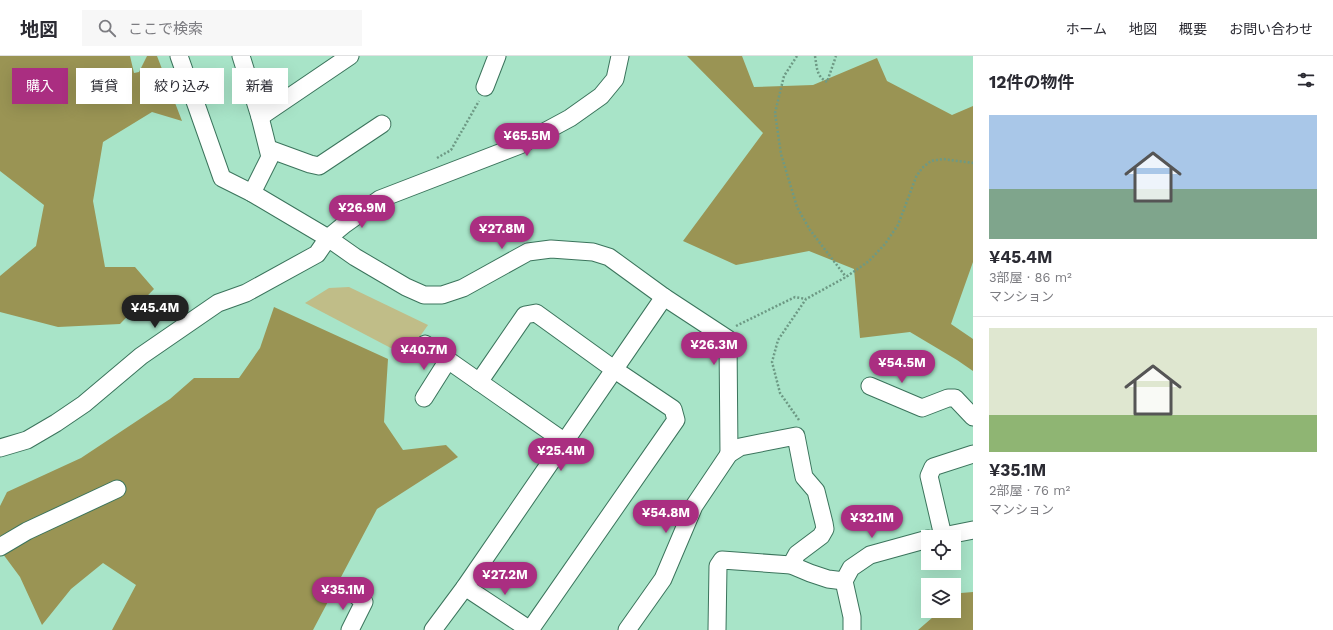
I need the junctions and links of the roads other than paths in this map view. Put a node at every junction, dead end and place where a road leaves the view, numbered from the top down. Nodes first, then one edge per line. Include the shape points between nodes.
1 (179, 56) edge
2 (241, 56) edge
3 (350, 56) edge
4 (497, 56) edge
5 (620, 56) edge
6 (485, 87) road end
7 (260, 117) junction
8 (382, 124) dead end
9 (269, 149) junction
10 (252, 193) junction
11 (328, 238) junction
12 (664, 297) junction
13 (425, 344) dead end
14 (448, 360) junction
15 (615, 370) junction
16 (479, 382) junction
17 (870, 386) dead end
18 (424, 398) dead end
19 (973, 417) edge
20 (565, 442) junction
21 (0, 448) edge
22 (729, 454) junction
23 (973, 454) edge
24 (116, 489) dead end
25 (935, 530) edge
26 (973, 530) edge
27 (961, 532) edge
28 (921, 541) edge
29 (0, 547) edge
30 (791, 565) junction
31 (844, 580) junction
32 (465, 587) junction
33 (348, 589) dead end
34 (350, 630) edge
35 (433, 630) edge
36 (530, 630) edge
37 (627, 630) edge
38 (718, 630) edge
39 (852, 630) edge

1 - 10 street via 222,178
2 - 7 street
3 - 7 street
4 - 6 street
5 - 11 street via 615,79 601,96 570,118 520,145 380,199
7 - 9 street
8 - 9 street via 319,166
9 - 10 street via 270,157
10 - 11 street
11 - 12 street via 355,257 424,295 442,295 463,288 528,252 551,249 593,252 609,257
11 - 21 street via 317,254 246,293 218,303 141,356 56,424 27,440
12 - 15 street
12 - 22 street via 728,339
13 - 14 street
14 - 16 street
14 - 18 street
15 - 16 street via 536,313 524,315
15 - 20 street
15 - 36 street via 673,409 676,420
16 - 20 street
17 - 19 street via 922,408 948,398 955,398
20 - 32 street
22 - 30 street via 740,446 796,436 804,477 816,491 825,529 821,536 797,554
22 - 37 street via 694,506 663,579
23 - 25 street via 933,467 929,476
24 - 29 street via 27,531
26 - 27 street
28 - 31 street via 870,555 851,568
30 - 31 street via 828,579
30 - 38 street via 722,560 718,566
31 - 39 street via 852,617
32 - 35 street
32 - 36 street
33 - 34 street via 364,602

